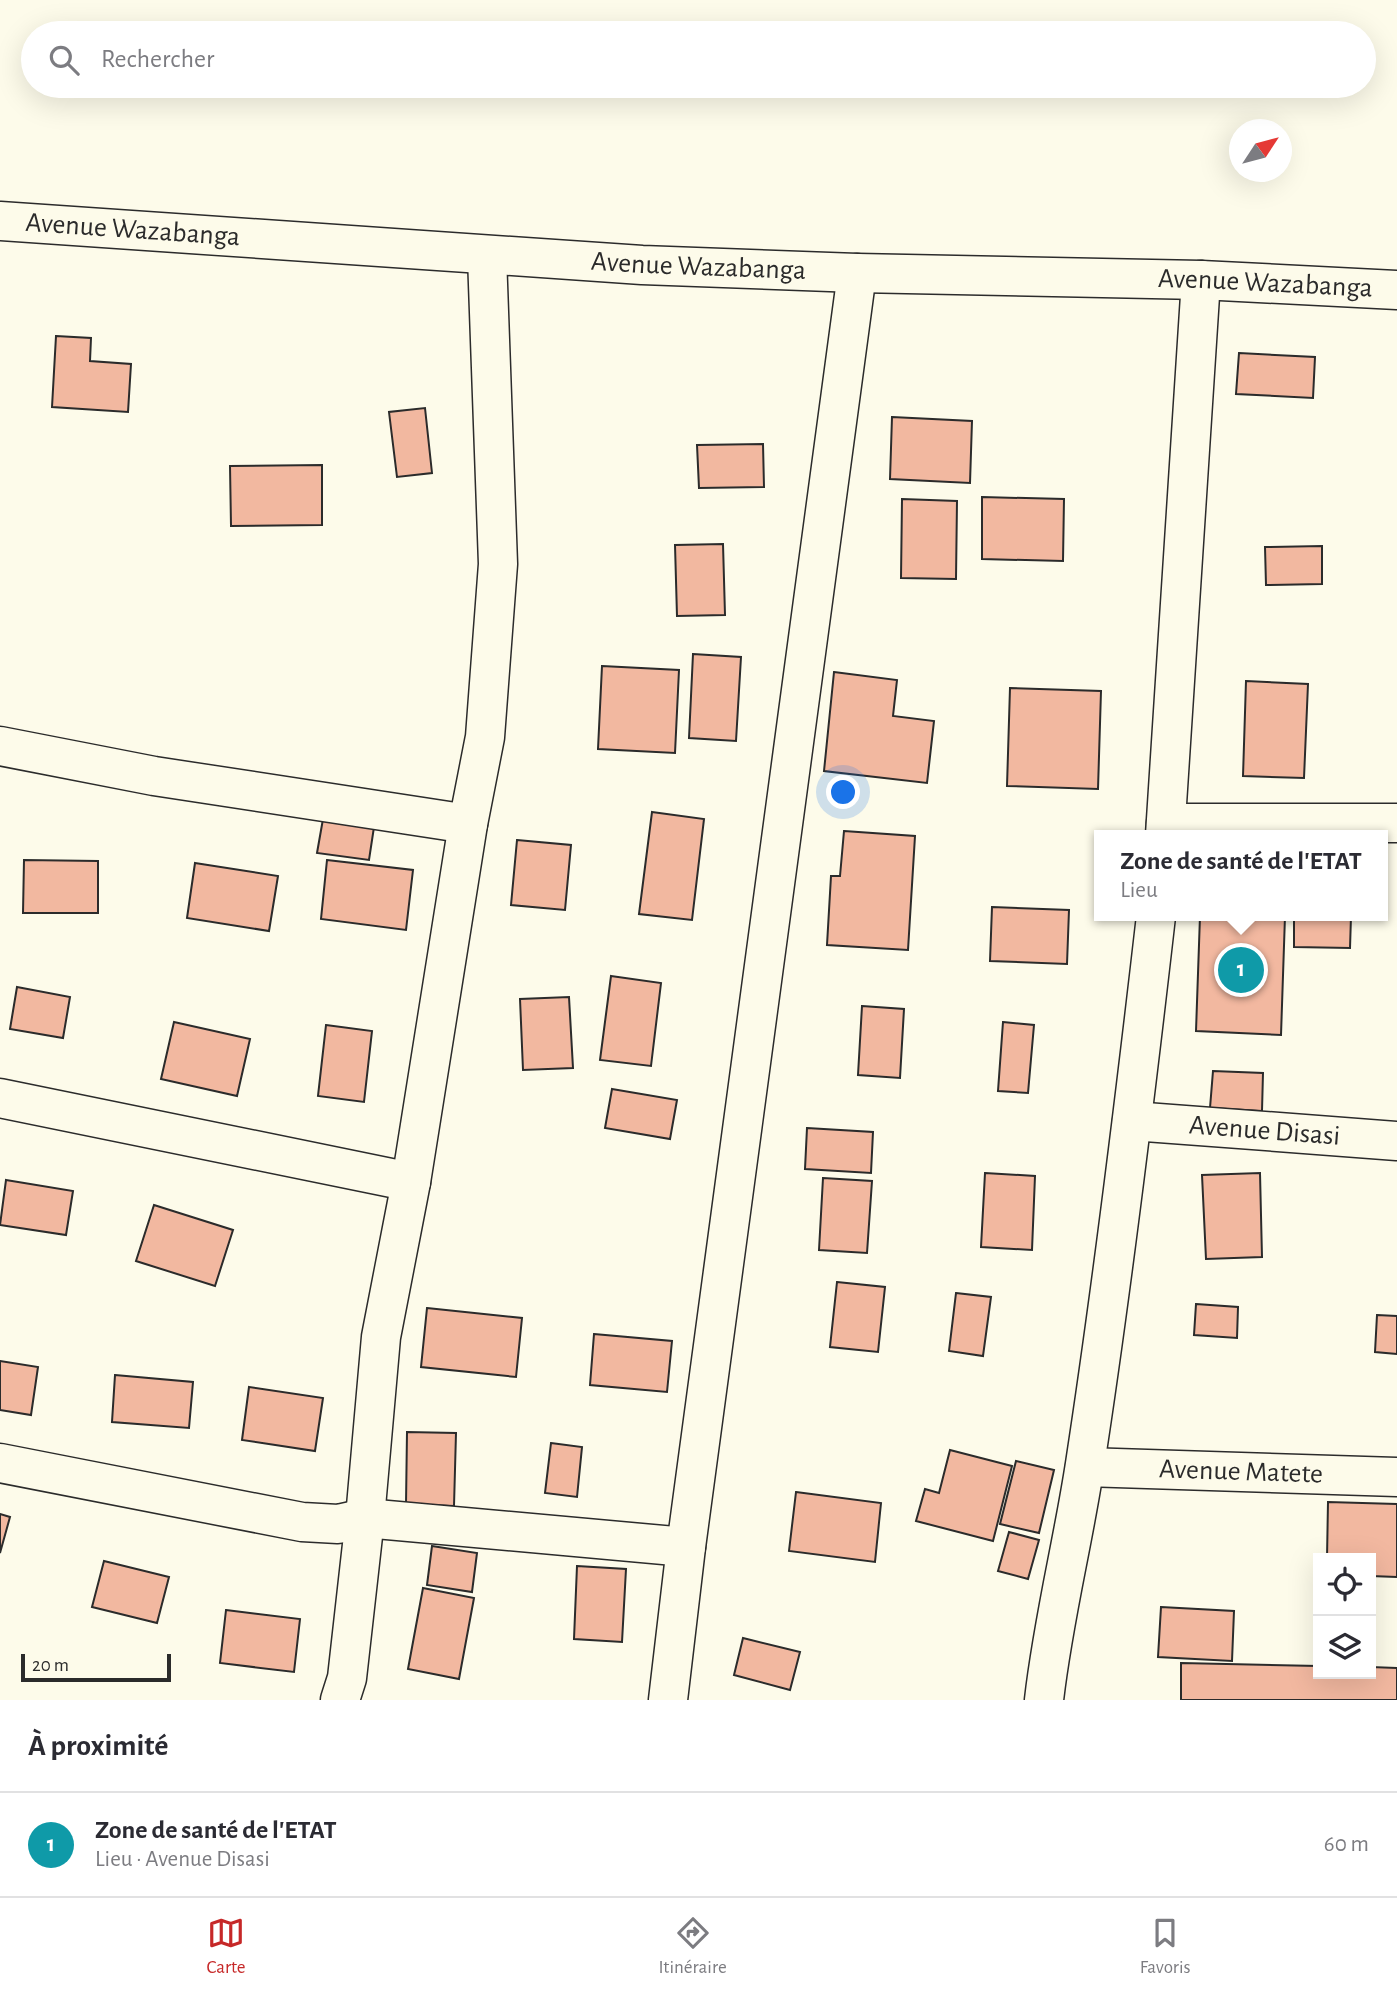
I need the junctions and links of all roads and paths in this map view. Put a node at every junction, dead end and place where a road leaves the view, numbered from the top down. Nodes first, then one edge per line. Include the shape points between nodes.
1 (0, 221) edge
2 (487, 256) junction
3 (857, 273) junction
4 (1202, 280) junction
5 (1397, 290) edge
6 (0, 746) edge
7 (1397, 823) edge
8 (468, 824) junction
9 (1166, 829) edge
10 (1155, 921) edge
11 (0, 1098) edge
12 (1132, 1121) junction
13 (1397, 1141) edge
14 (411, 1182) junction
15 (0, 1463) edge
16 (1085, 1467) junction
17 (1397, 1477) edge
18 (365, 1518) junction
19 (687, 1547) junction
20 (340, 1700) edge
21 (668, 1700) edge
22 (1044, 1700) edge

1 - 2 street, Avenue Wazabanga
2 - 3 street, Avenue Wazabanga
2 - 8 street via 498,564 485,737
3 - 4 street, Avenue Wazabanga
3 - 19 street
4 - 5 street, Avenue Wazabanga
4 - 9 street
6 - 8 street via 154,776
7 - 9 street
8 - 14 street
10 - 12 street
11 - 14 street
12 - 13 street, Avenue Disasi
12 - 16 street
14 - 18 street via 381,1337
15 - 18 street via 302,1522 338,1524
16 - 17 street, Avenue Matete
16 - 22 street via 1049,1649
18 - 19 street
18 - 20 street via 347,1678
19 - 21 street

